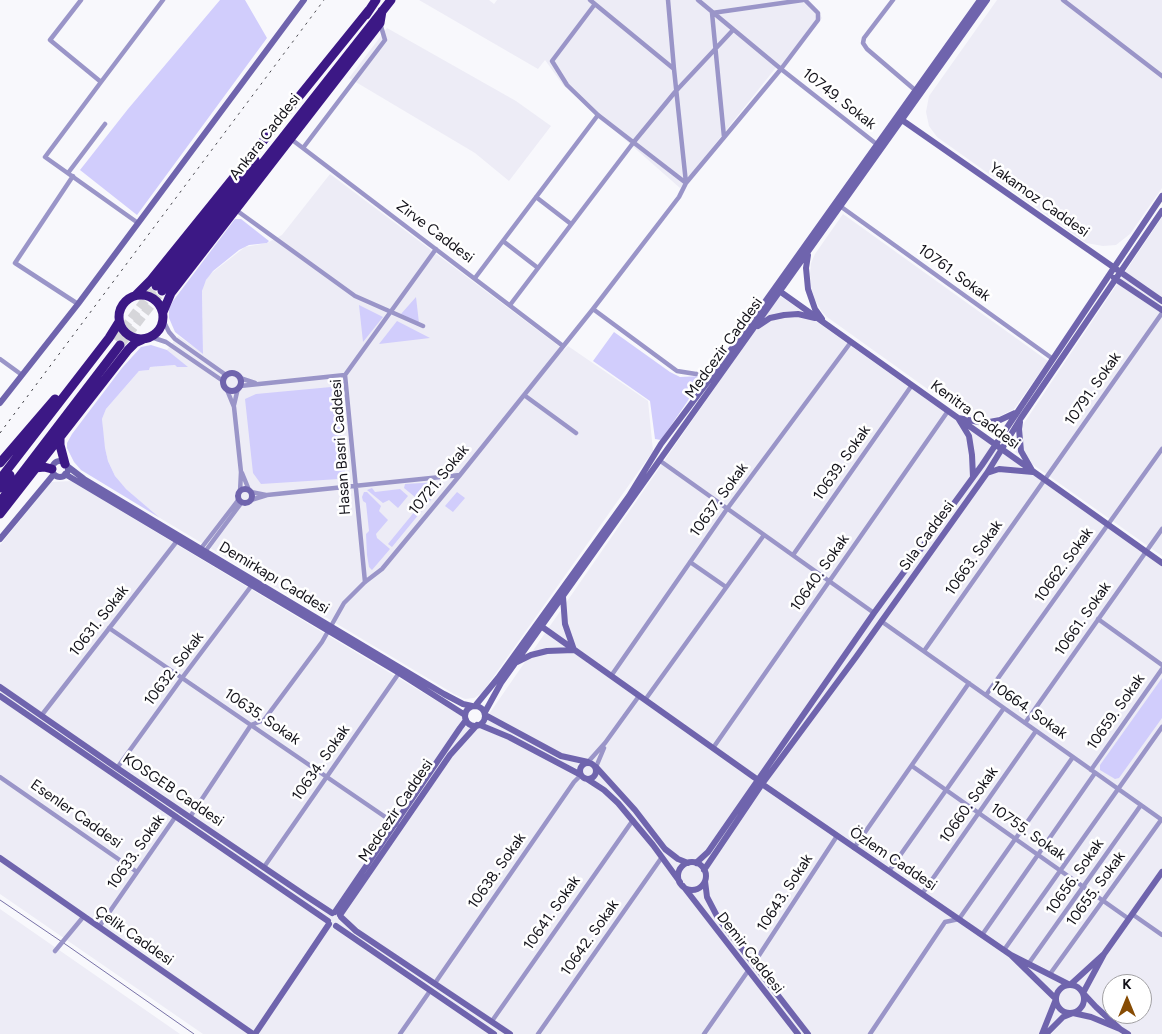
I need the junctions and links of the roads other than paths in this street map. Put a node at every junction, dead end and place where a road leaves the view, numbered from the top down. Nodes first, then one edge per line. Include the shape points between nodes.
1 (80, 0) edge
2 (164, 0) edge
3 (304, 0) edge
4 (376, 0) edge
5 (391, 0) edge
6 (590, 0) edge
7 (668, 0) edge
8 (698, 0) edge
9 (804, 0) edge
10 (893, 0) edge
11 (980, 0) edge
12 (987, 0) edge
13 (1063, 0) edge
14 (595, 4) junction
15 (368, 10) junction
16 (382, 11) junction
17 (712, 13) junction
18 (380, 23) junction
19 (733, 30) junction
20 (716, 48) junction
21 (674, 69) junction
22 (781, 69) junction
23 (1162, 76) edge
24 (101, 82) junction
25 (915, 90) junction
26 (675, 92) junction
27 (598, 115) junction
28 (902, 120) junction
29 (105, 124) dead end
30 (724, 137) junction
31 (291, 139) junction
32 (633, 143) junction
33 (879, 146) junction
34 (303, 148) junction
35 (68, 173) junction
36 (73, 176) junction
37 (686, 183) junction
38 (1162, 196) edge
39 (536, 197) junction
40 (840, 206) junction
41 (236, 210) junction
42 (1162, 211) edge
43 (138, 223) junction
44 (571, 224) junction
45 (503, 241) junction
46 (436, 249) junction
47 (809, 250) junction
48 (1114, 267) junction
49 (538, 268) junction
50 (1121, 272) junction
51 (1109, 274) junction
52 (475, 278) junction
53 (1116, 279) junction
54 (777, 289) junction
55 (136, 295) junction
56 (1162, 300) edge
57 (78, 304) junction
58 (510, 305) junction
59 (593, 309) junction
60 (390, 312) junction
61 (1162, 312) edge
62 (163, 316) junction
63 (119, 322) junction
64 (824, 322) junction
65 (422, 326) dead end
66 (753, 330) junction
67 (147, 338) junction
68 (851, 342) junction
69 (563, 346) junction
70 (0, 359) edge
71 (1053, 359) junction
72 (715, 372) junction
73 (22, 375) junction
74 (345, 375) junction
75 (78, 378) junction
76 (225, 378) junction
77 (239, 384) junction
78 (912, 386) junction
79 (227, 390) junction
80 (524, 395) junction
81 (0, 403) edge
82 (234, 407) junction
83 (948, 411) junction
84 (1018, 411) junction
85 (958, 418) junction
86 (1021, 418) junction
87 (576, 433) dead end
88 (60, 435) junction
89 (996, 445) junction
90 (1162, 449) edge
91 (1002, 450) junction
92 (654, 456) junction
93 (660, 461) junction
94 (0, 463) edge
95 (66, 465) junction
96 (35, 468) junction
97 (53, 472) junction
98 (242, 472) junction
99 (1033, 472) junction
100 (987, 473) junction
101 (65, 474) junction
102 (460, 475) junction
103 (973, 477) junction
104 (0, 479) edge
105 (1044, 480) junction
106 (356, 485) junction
107 (0, 488) edge
108 (250, 491) junction
109 (268, 495) junction
110 (240, 498) junction
111 (251, 500) junction
112 (0, 502) edge
113 (727, 509) junction
114 (0, 514) edge
115 (1108, 525) junction
116 (1162, 529) edge
117 (764, 535) junction
118 (0, 540) edge
119 (177, 541) junction
120 (201, 552) junction
121 (1146, 552) junction
122 (793, 555) junction
123 (690, 562) junction
124 (1162, 563) edge
125 (365, 582) junction
126 (829, 582) junction
127 (252, 585) junction
128 (726, 587) junction
129 (563, 596) junction
130 (874, 613) junction
131 (1098, 619) junction
132 (881, 621) junction
133 (539, 625) junction
134 (109, 628) junction
135 (329, 628) junction
136 (574, 650) junction
137 (924, 651) junction
138 (516, 662) junction
139 (1162, 665) edge
140 (1162, 669) edge
141 (399, 673) junction
142 (611, 676) junction
143 (182, 678) junction
144 (969, 683) junction
145 (0, 687) edge
146 (986, 695) junction
147 (0, 696) edge
148 (639, 696) junction
149 (645, 700) junction
150 (474, 706) junction
151 (1004, 708) junction
152 (485, 714) junction
153 (41, 716) junction
154 (466, 718) junction
155 (1025, 723) junction
156 (251, 725) junction
157 (479, 725) junction
158 (1162, 727) edge
159 (1036, 730) junction
160 (605, 743) junction
161 (713, 748) junction
162 (1073, 757) junction
163 (588, 762) junction
164 (912, 766) junction
165 (596, 767) junction
166 (116, 768) junction
167 (1093, 771) junction
168 (0, 777) edge
169 (327, 777) junction
170 (584, 777) junction
171 (760, 782) junction
172 (1118, 789) junction
173 (946, 790) junction
174 (1141, 805) junction
175 (978, 813) junction
176 (176, 816) junction
177 (190, 817) junction
178 (633, 820) junction
179 (1162, 820) edge
180 (398, 825) junction
181 (837, 836) junction
182 (1015, 839) junction
183 (854, 848) junction
184 (1038, 855) junction
185 (662, 857) junction
186 (0, 858) edge
187 (688, 862) junction
188 (696, 863) junction
189 (264, 867) junction
190 (704, 870) junction
191 (1060, 870) junction
192 (889, 871) junction
193 (137, 872) junction
194 (1162, 872) edge
195 (704, 881) junction
196 (681, 884) junction
197 (1083, 887) junction
198 (922, 894) junction
199 (1103, 901) junction
200 (337, 914) junction
201 (84, 916) junction
202 (1131, 917) junction
203 (959, 920) junction
204 (331, 924) junction
205 (99, 927) junction
206 (982, 935) junction
207 (1162, 935) edge
208 (1004, 950) junction
209 (55, 951) dead end
210 (1104, 954) junction
211 (1011, 955) junction
212 (754, 963) junction
213 (1029, 963) junction
214 (748, 970) junction
215 (1050, 974) junction
216 (435, 983) junction
217 (1070, 985) junction
218 (430, 991) junction
219 (1083, 993) junction
220 (1056, 999) junction
221 (1073, 1013) junction
222 (492, 1021) junction
223 (1120, 1029) junction
224 (484, 1031) edge
225 (254, 1034) edge
226 (400, 1034) edge
227 (494, 1034) edge
228 (510, 1034) edge
229 (538, 1034) edge
230 (704, 1034) edge
231 (798, 1034) edge
232 (808, 1034) edge
233 (870, 1034) edge
234 (1044, 1034) edge
235 (1128, 1034) edge

1 - 24 street via 50,40
2 - 24 street
3 - 43 street
4 - 15 highway, Ankara Caddesi
5 - 16 highway, Ankara Caddesi
6 - 14 street
7 - 21 street
8 - 17 street, 10749. Sokak
9 - 17 street
9 - 22 street, 10721. Sokak via 818,13 818,20
10 - 25 street via 862,43
11 - 25 street, Medcezir Caddesi
12 - 28 street, Medcezir Caddesi
13 - 23 street
14 - 21 street
14 - 27 street via 552,61 567,85
15 - 16 highway, Ankara Caddesi via 361,27 159,288
15 - 55 highway
16 - 18 highway
17 - 19 street, 10749. Sokak
17 - 20 street
18 - 31 highway
18 - 34 street via 385,40
19 - 20 street
19 - 22 street, 10749. Sokak
20 - 26 street
20 - 30 street
21 - 26 street
22 - 30 street, 10721. Sokak
22 - 33 street, 10749. Sokak
24 - 35 street via 45,157
25 - 33 street, Medcezir Caddesi
26 - 32 street
26 - 37 street
27 - 32 street
27 - 39 street
28 - 33 street, Medcezir Caddesi
28 - 48 street, Yakamoz Caddesi
29 - 35 street
30 - 37 street, 10721. Sokak
31 - 34 street, Zirve Caddesi
31 - 41 highway
32 - 37 street
32 - 44 street
33 - 40 street, Medcezir Caddesi
33 - 54 street, Medcezir Caddesi
34 - 46 street, Zirve Caddesi
35 - 36 street
36 - 43 street
36 - 57 street via 15,263
37 - 59 street, 10721. Sokak via 679,197
38 - 48 street
39 - 44 street
39 - 45 street
40 - 47 street, Medcezir Caddesi
40 - 71 street, 10761. Sokak
41 - 60 street via 336,284
41 - 62 highway via 171,293
42 - 50 street, Sıla Caddesi
43 - 57 street
44 - 49 street
45 - 49 street
45 - 52 street
46 - 52 street, Zirve Caddesi
46 - 60 street, Hasan Basri Caddesi
47 - 54 street, Medcezir Caddesi
47 - 64 street via 806,268 808,289
48 - 50 street, Yakamoz Caddesi
48 - 51 street
49 - 58 street
50 - 53 street, Sıla Caddesi
50 - 56 street, Yakamoz Caddesi
51 - 53 street
51 - 71 street
52 - 58 street, Zirve Caddesi
53 - 61 street
53 - 86 street, Sıla Caddesi
54 - 64 street, Kenitra Caddesi
54 - 66 street, Medcezir Caddesi
54 - 72 street, Medcezir Caddesi
55 - 62 highway via 156,300
55 - 63 highway via 124,302 118,315
57 - 73 street
58 - 69 street, Zirve Caddesi
59 - 69 street, 10721. Sokak
59 - 72 street via 677,371
60 - 65 street
60 - 74 street, Hasan Basri Caddesi
61 - 105 street, 10791. Sokak
62 - 67 highway via 160,328
62 - 76 street via 175,339
63 - 67 highway via 131,337
63 - 75 highway
64 - 66 street via 806,315 784,314 770,318
64 - 68 street, Kenitra Caddesi
66 - 93 street, Medcezir Caddesi
67 - 76 street via 166,342
67 - 88 highway via 128,350
68 - 78 street, Kenitra Caddesi
68 - 113 street, 10637. Sokak
69 - 80 street, 10721. Sokak
70 - 73 street
71 - 84 street
72 - 92 street, Medcezir Caddesi
73 - 81 street
74 - 77 street
74 - 106 street, Hasan Basri Caddesi
75 - 94 highway via 63,390
75 - 104 highway
76 - 77 street via 233,373
76 - 79 street
77 - 79 street via 233,391
77 - 82 street
78 - 83 street, Kenitra Caddesi
78 - 122 street, 10639. Sokak
79 - 82 street
80 - 87 street
80 - 102 street, 10721. Sokak
82 - 98 street
83 - 85 street, Kenitra Caddesi
83 - 126 street, 10640. Sokak
84 - 85 street via 993,422
84 - 89 street
85 - 89 street, Kenitra Caddesi
85 - 103 street via 969,436
86 - 91 street, Sıla Caddesi
86 - 99 street via 1021,451
88 - 95 highway
88 - 96 highway
89 - 91 street, Kenitra Caddesi
89 - 103 street
90 - 115 street, 10662. Sokak
91 - 99 street, Kenitra Caddesi
91 - 100 street, Sıla Caddesi
92 - 93 street
92 - 133 street, Medcezir Caddesi
93 - 113 street
93 - 129 street, Medcezir Caddesi
95 - 97 street via 56,462
95 - 101 street
95 - 120 street, Demirkapı Caddesi
96 - 97 highway via 44,467
96 - 114 highway
97 - 101 street via 58,476
97 - 118 street
98 - 108 street
98 - 110 street
99 - 100 street via 999,469
99 - 105 street, Kenitra Caddesi
100 - 132 street, Sıla Caddesi
101 - 119 street, Demirkapı Caddesi
102 - 106 street
102 - 125 street, 10721. Sokak via 382,569
103 - 130 street
105 - 115 street, Kenitra Caddesi
105 - 137 street, 10663. Sokak
106 - 109 street
106 - 125 street, Hasan Basri Caddesi
107 - 112 highway via 117,343
108 - 109 street
108 - 110 street via 245,489
108 - 111 street
109 - 111 street
110 - 111 street via 248,502
110 - 120 street
113 - 117 street
113 - 123 street, 10637. Sokak
115 - 121 street, Kenitra Caddesi
115 - 146 street, 10662. Sokak
116 - 121 street, 10661. Sokak
117 - 122 street
117 - 128 street
119 - 120 street, Demirkapı Caddesi
119 - 134 street, 10631. Sokak
120 - 127 street, Demirkapı Caddesi
120 - 135 street, Demirkapı Caddesi
121 - 124 street, Kenitra Caddesi
121 - 131 street, 10661. Sokak
122 - 126 street
123 - 128 street
123 - 142 street, 10637. Sokak
125 - 135 street, 10721. Sokak via 344,603
126 - 130 street
126 - 161 street, 10640. Sokak
127 - 135 street, Demirkapı Caddesi
127 - 143 street, 10632. Sokak
128 - 149 street
129 - 133 street, Medcezir Caddesi
129 - 136 street via 564,624
130 - 171 street
131 - 139 street
131 - 155 street, 10661. Sokak
132 - 137 street, 10664. Sokak
132 - 171 street, Sıla Caddesi
133 - 136 street, Özlem Caddesi
133 - 138 street, Medcezir Caddesi
133 - 150 street, Medcezir Caddesi
134 - 143 street, 10635. Sokak
134 - 153 street, 10631. Sokak
135 - 141 street, Demirkapı Caddesi
135 - 150 street, Demirkapı Caddesi via 444,694
135 - 156 street, 10633. Sokak via 264,720
136 - 138 street via 547,651
136 - 142 street, Özlem Caddesi
137 - 144 street, 10664. Sokak
138 - 152 street, Medcezir Caddesi via 496,690
140 - 167 street, 10659. Sokak
141 - 154 street, Demirkapı Caddesi
141 - 169 street, 10634. Sokak
142 - 148 street, Özlem Caddesi
143 - 156 street, 10635. Sokak
143 - 166 street, 10632. Sokak
144 - 146 street, 10664. Sokak
144 - 164 street
145 - 153 street, KOSGEB Caddesi
146 - 151 street, 10664. Sokak
147 - 176 street, KOSGEB Caddesi
148 - 149 street, Özlem Caddesi
148 - 160 street
149 - 161 street, Özlem Caddesi
150 - 152 street
150 - 154 street via 468,710
151 - 155 street, 10664. Sokak
151 - 173 street
152 - 157 street
152 - 163 street via 554,753
153 - 166 street, KOSGEB Caddesi
154 - 157 street via 472,725
154 - 180 street, Medcezir Caddesi
155 - 159 street, 10664. Sokak
156 - 169 street, 10635. Sokak
156 - 177 street, 10633. Sokak
157 - 170 street via 509,737
157 - 180 street, Medcezir Caddesi via 450,755
158 - 172 street
159 - 162 street, 10664. Sokak
159 - 175 street, 10660. Sokak
160 - 163 street
160 - 165 street
161 - 171 street, Özlem Caddesi
162 - 167 street, 10664. Sokak
162 - 182 street
163 - 165 street
163 - 170 street via 581,767
164 - 173 street, 10755. Sokak
164 - 183 street
165 - 170 street via 595,776
165 - 187 street via 665,848 678,859
166 - 177 street, KOSGEB Caddesi
167 - 172 street, 10664. Sokak
167 - 184 street, 10659. Sokak
168 - 193 street, Esenler Caddesi
169 - 180 street, 10635. Sokak
169 - 189 street, 10634. Sokak
170 - 178 street, Demir Caddesi via 608,794
170 - 216 street, 10638. Sokak via 574,782
171 - 181 street, Özlem Caddesi
171 - 188 street via 708,852
171 - 190 street, Sıla Caddesi
172 - 174 street, 10664. Sokak
172 - 191 street
173 - 175 street, 10755. Sokak
173 - 192 street
174 - 179 street, 10664. Sokak
174 - 197 street, 10656. Sokak
175 - 182 street, 10755. Sokak
175 - 198 street, 10660. Sokak
176 - 193 street, 10633. Sokak
176 - 204 street, KOSGEB Caddesi
177 - 189 street, KOSGEB Caddesi
178 - 185 street, Demir Caddesi
178 - 222 street, 10641. Sokak
179 - 199 street, 10655. Sokak
180 - 200 street, Medcezir Caddesi
181 - 183 street, Özlem Caddesi
181 - 212 street, 10643. Sokak
182 - 184 street, 10755. Sokak
182 - 203 street
183 - 192 street, Özlem Caddesi
184 - 191 street, 10755. Sokak
184 - 206 street, 10659. Sokak
185 - 196 street, Demir Caddesi
185 - 229 street, 10642. Sokak
186 - 201 street, Çelik Caddesi
187 - 188 street
187 - 196 street via 679,870
188 - 190 street
189 - 200 street, KOSGEB Caddesi
190 - 195 street
191 - 197 street, 10755. Sokak
191 - 208 street
192 - 198 street, Özlem Caddesi
193 - 205 street, 10633. Sokak
194 - 202 street
195 - 196 street via 695,889
195 - 212 street, Demir Caddesi via 714,911
196 - 214 street, Demir Caddesi
197 - 199 street, 10755. Sokak
197 - 213 street, 10656. Sokak
198 - 203 street, Özlem Caddesi
199 - 202 street, 10755. Sokak
199 - 215 street, 10655. Sokak
200 - 204 street via 328,917
200 - 204 street via 340,924
200 - 216 street, KOSGEB Caddesi via 356,931
201 - 205 street, Çelik Caddesi
201 - 209 street
202 - 207 street, 10755. Sokak
202 - 210 street
203 - 206 street, Özlem Caddesi
203 - 233 street via 945,922
204 - 218 street, KOSGEB Caddesi
204 - 225 street
205 - 225 street, Çelik Caddesi
206 - 208 street, Özlem Caddesi
208 - 211 street, Özlem Caddesi
210 - 217 street
210 - 219 street
211 - 213 street, Özlem Caddesi
211 - 220 street, Özlem Caddesi
212 - 232 street, Demir Caddesi
213 - 215 street, Özlem Caddesi
214 - 230 street
214 - 231 street, Demir Caddesi
215 - 217 street, Özlem Caddesi
216 - 222 street, KOSGEB Caddesi
217 - 219 street
217 - 220 street via 1059,991
218 - 224 street, KOSGEB Caddesi
218 - 226 street
219 - 221 street via 1081,1009
219 - 223 street
220 - 221 street via 1062,1010
220 - 234 street
221 - 223 street
221 - 234 street via 1063,1017
222 - 228 street, KOSGEB Caddesi
223 - 235 street
224 - 227 street, KOSGEB Caddesi

